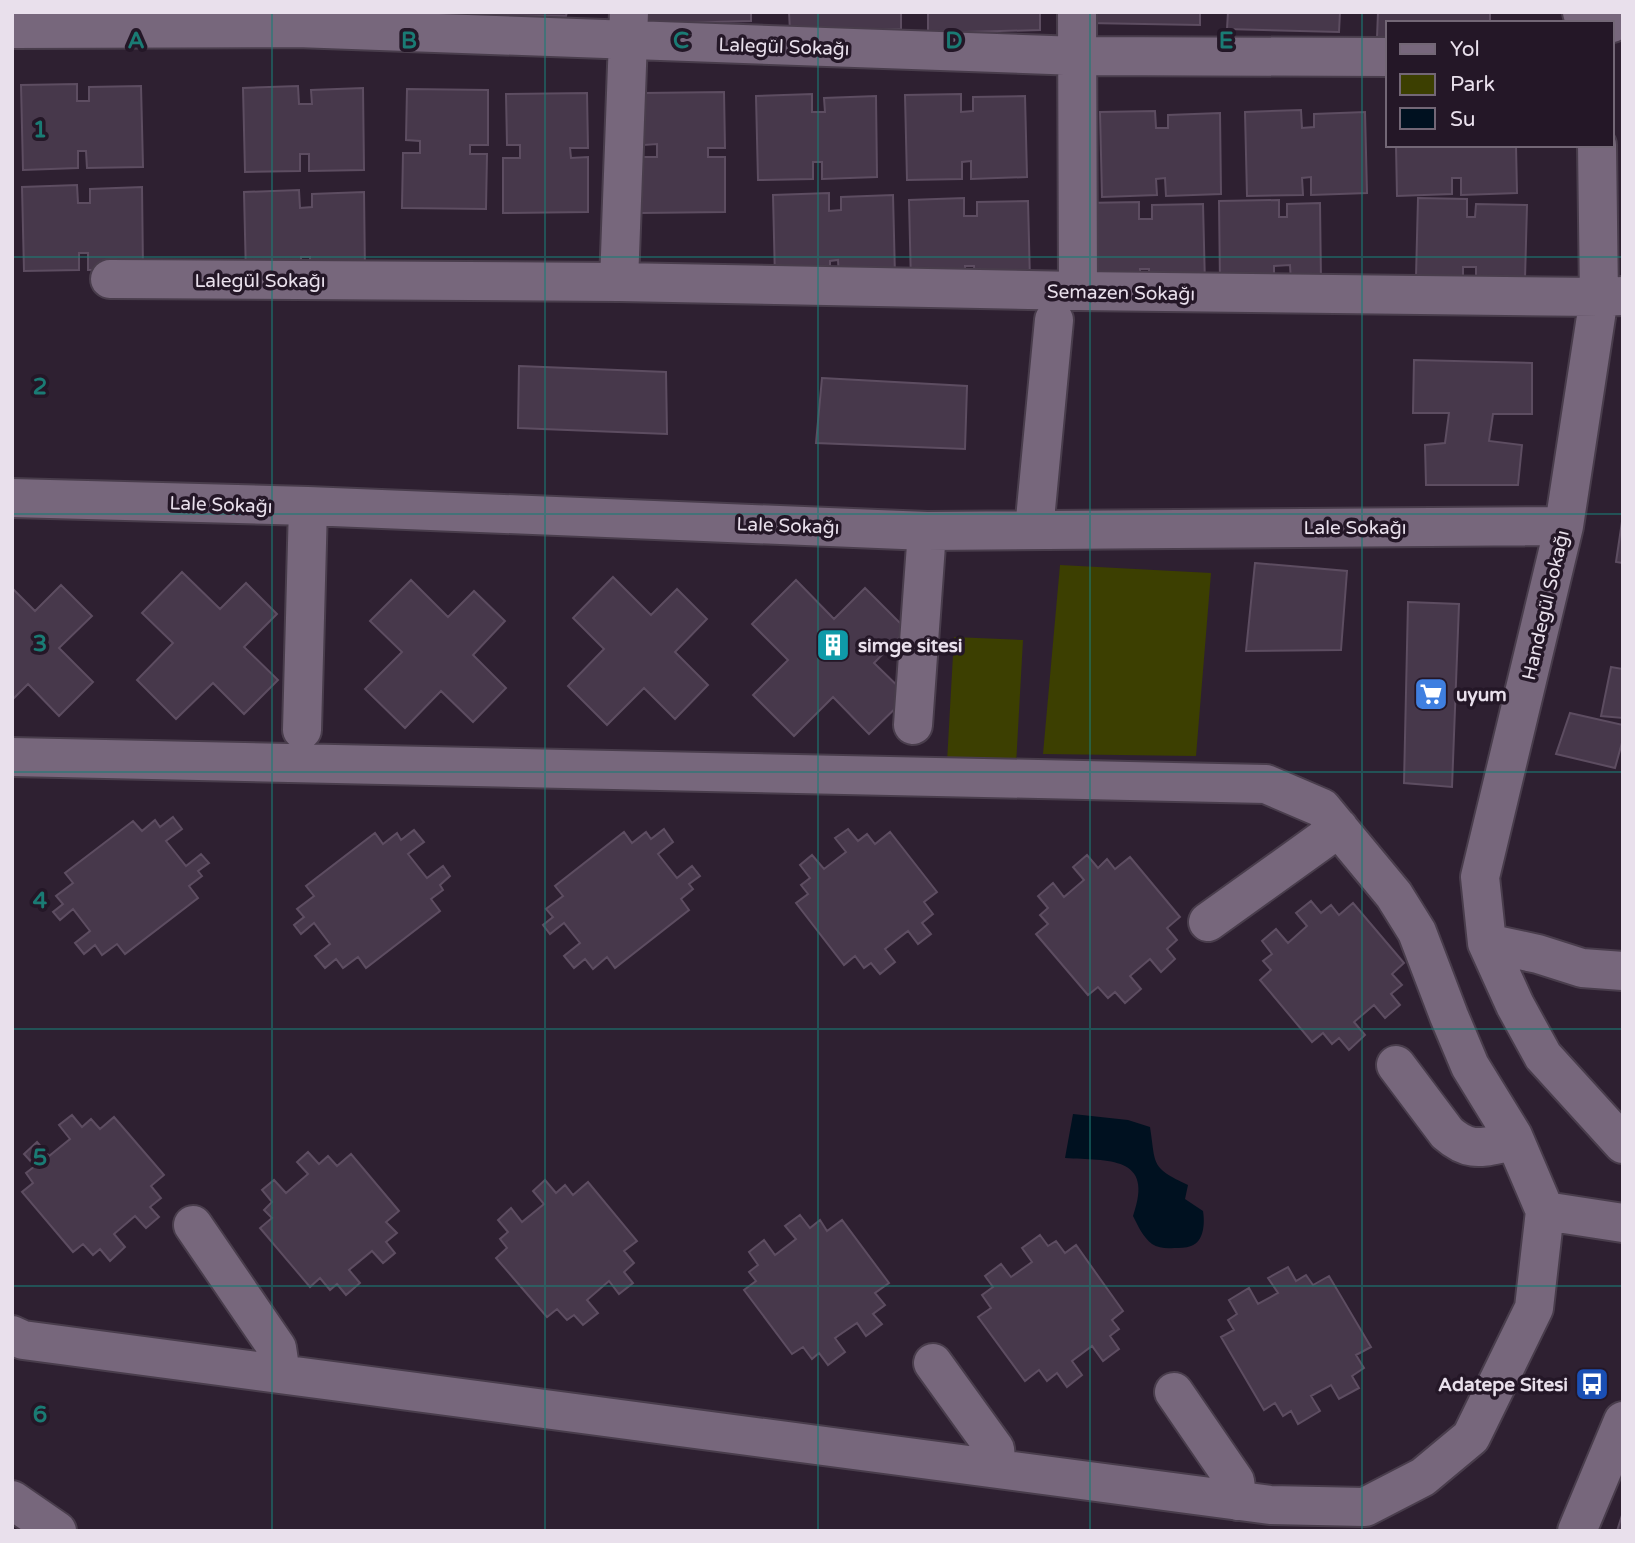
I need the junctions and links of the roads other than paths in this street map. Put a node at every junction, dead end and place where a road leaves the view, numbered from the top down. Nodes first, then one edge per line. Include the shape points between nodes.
1 (1077, 12) edge
2 (297, 20) edge
3 (629, 26) edge
4 (12, 29) edge
5 (1078, 55) junction
6 (1386, 57) edge
7 (1597, 147) edge
8 (110, 279) dead end
9 (619, 282) junction
10 (1611, 296) edge
11 (1066, 305) junction
12 (12, 498) edge
13 (308, 506) junction
14 (1564, 526) junction
15 (1034, 530) junction
16 (927, 531) junction
17 (913, 725) dead end
18 (302, 730) dead end
19 (12, 757) edge
20 (1339, 828) junction
21 (1208, 922) dead end
22 (1487, 943) junction
23 (1623, 971) edge
24 (1396, 1065) dead end
25 (1515, 1141) junction
26 (1623, 1144) edge
27 (1545, 1211) junction
28 (1623, 1223) edge
29 (193, 1225) dead end
30 (12, 1335) edge
31 (933, 1363) dead end
32 (281, 1374) junction
33 (1174, 1392) dead end
34 (1623, 1421) edge
35 (996, 1468) junction
36 (12, 1500) edge
37 (1238, 1500) junction
38 (57, 1531) edge
39 (1577, 1531) edge

1 - 5 street
2 - 3 street, Lalegül Sokağı
2 - 4 street, Lalegül Sokağı
3 - 5 street, Lalegül Sokağı
3 - 9 street
5 - 6 street, Lalegül Sokağı
5 - 11 street
7 - 10 street, Handegül Sokağı
8 - 9 street, Lalegül Sokağı
9 - 11 street, Semazen Sokağı
10 - 11 street, Semazen Sokağı
10 - 14 street, Handegül Sokağı
11 - 15 street
12 - 13 street, Lale Sokağı
13 - 16 street, Lale Sokağı
13 - 18 street
14 - 15 street, Lale Sokağı
14 - 22 street, Handegül Sokağı via 1480,877
15 - 16 street, Lale Sokağı
16 - 17 street
19 - 20 street via 1266,784 1322,808
20 - 21 street
20 - 25 street via 1394,895 1417,932 1471,1066
22 - 23 street via 1582,968
22 - 26 street, Handegül Sokağı via 1543,1056
24 - 25 street via 1456,1141 1472,1148
25 - 27 street
27 - 28 street
27 - 37 street via 1534,1308 1471,1437 1423,1477 1365,1507
29 - 32 street via 277,1348
30 - 32 street
31 - 35 street via 995,1450
32 - 35 street
33 - 37 street via 1235,1481
34 - 39 street
35 - 37 street
36 - 38 street

